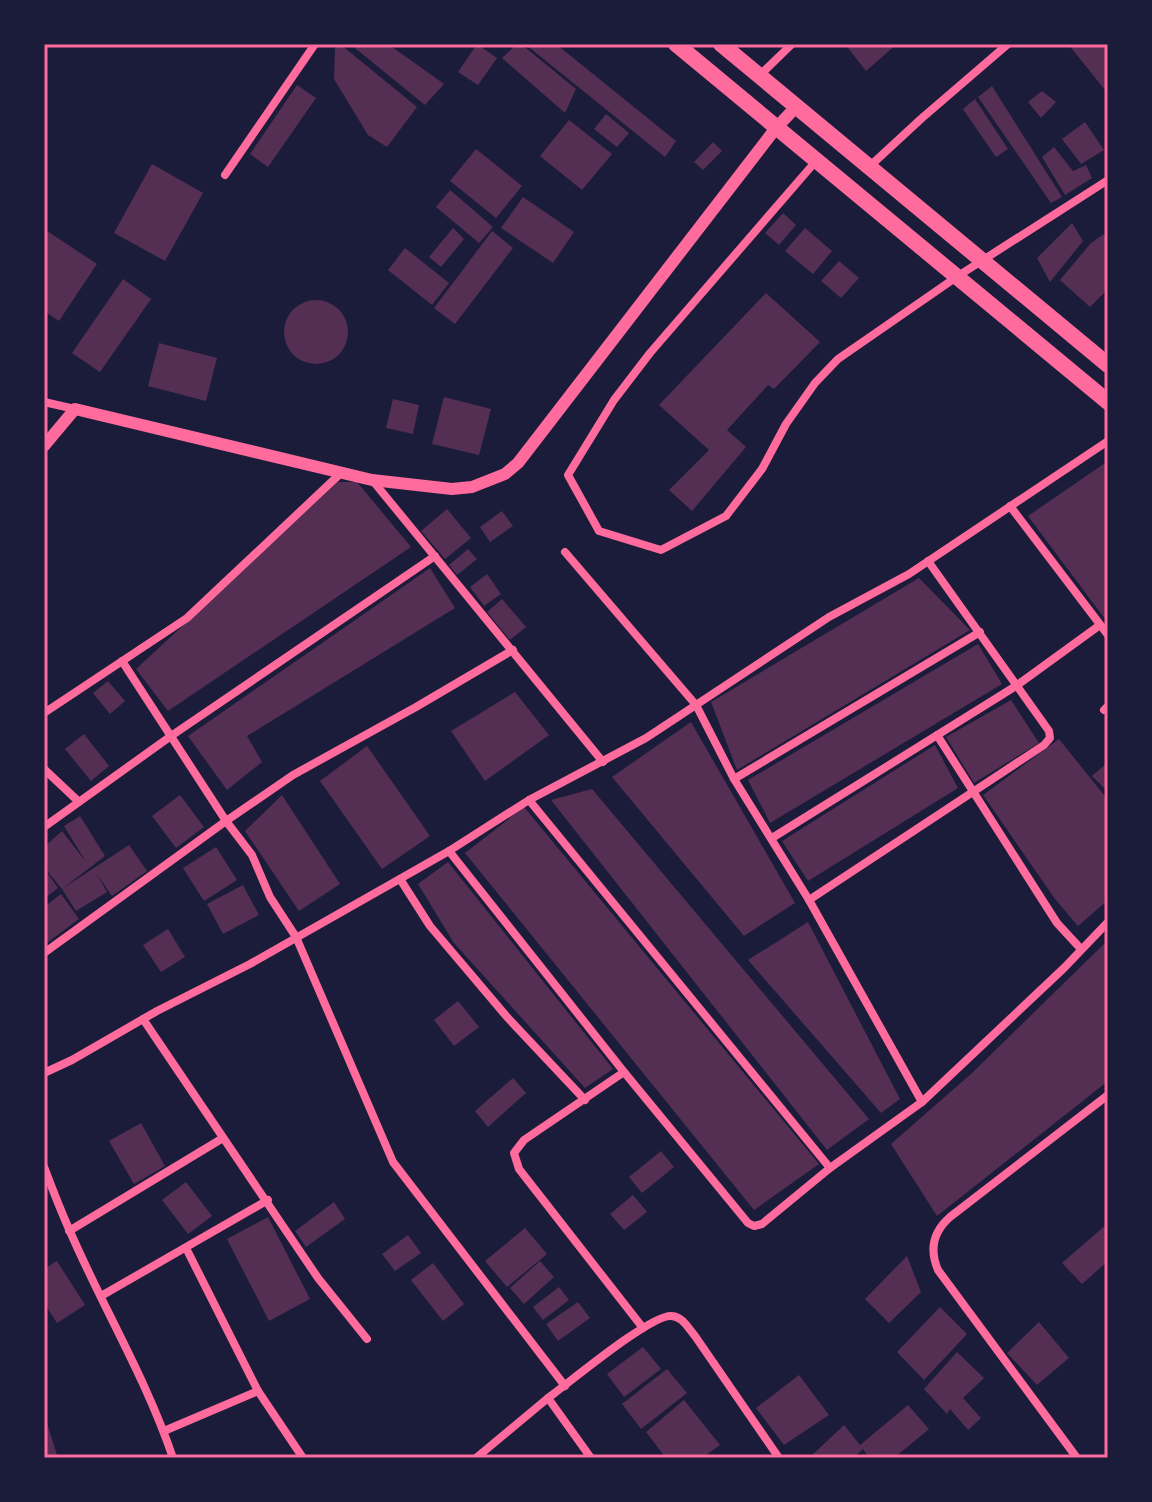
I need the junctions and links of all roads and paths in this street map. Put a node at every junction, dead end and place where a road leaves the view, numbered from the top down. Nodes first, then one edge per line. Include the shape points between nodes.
1 (315, 44) edge
2 (676, 44) edge
3 (721, 44) edge
4 (792, 44) edge
5 (1008, 44) edge
6 (759, 76) junction
7 (796, 107) junction
8 (776, 128) junction
9 (816, 160) junction
10 (869, 167) junction
11 (225, 175) dead end
12 (1108, 180) edge
13 (983, 262) junction
14 (958, 276) junction
15 (1108, 365) edge
16 (44, 402) edge
17 (1108, 402) edge
18 (75, 409) junction
19 (1108, 441) edge
20 (44, 446) edge
21 (341, 473) junction
22 (372, 480) junction
23 (1010, 506) junction
24 (565, 552) dead end
25 (435, 556) junction
26 (928, 561) junction
27 (1100, 625) junction
28 (980, 632) junction
29 (1108, 635) edge
30 (513, 650) junction
31 (122, 661) junction
32 (1016, 686) junction
33 (696, 705) junction
34 (44, 713) edge
35 (937, 735) junction
36 (171, 736) junction
37 (603, 762) junction
38 (44, 769) edge
39 (734, 779) junction
40 (972, 792) junction
41 (529, 800) junction
42 (78, 801) junction
43 (226, 821) junction
44 (44, 827) edge
45 (772, 838) junction
46 (449, 851) junction
47 (400, 879) junction
48 (809, 900) junction
49 (1108, 922) edge
50 (296, 937) junction
51 (1081, 949) junction
52 (44, 953) edge
53 (143, 1019) junction
54 (624, 1072) junction
55 (44, 1073) edge
56 (1108, 1095) edge
57 (585, 1100) junction
58 (922, 1102) junction
59 (223, 1138) junction
60 (44, 1167) edge
61 (830, 1168) junction
62 (268, 1200) junction
63 (69, 1231) junction
64 (186, 1248) junction
65 (101, 1296) junction
66 (643, 1328) junction
67 (367, 1339) dead end
68 (565, 1386) junction
69 (258, 1391) junction
70 (548, 1398) junction
71 (164, 1431) junction
72 (173, 1458) edge
73 (303, 1458) edge
74 (476, 1458) edge
75 (591, 1458) edge
76 (779, 1458) edge
77 (1077, 1458) edge

1 - 11 street
2 - 8 main road
3 - 6 main road
4 - 6 street
5 - 10 street
6 - 7 main road
7 - 8 street
7 - 10 main road
8 - 9 main road
8 - 22 street via 518,463 472,487
9 - 14 main road
9 - 14 street via 650,353 568,475 599,531 661,550 726,516 815,383
10 - 13 main road
12 - 13 street
13 - 14 street
13 - 15 main road
14 - 17 main road
16 - 18 street
18 - 20 street
18 - 21 street
19 - 23 street
21 - 22 street
21 - 31 street via 187,618
22 - 25 street
23 - 26 street
23 - 27 street
24 - 33 street
25 - 30 street
25 - 36 street
26 - 28 street
26 - 33 street via 829,617
27 - 29 street
27 - 32 street
28 - 32 street
28 - 39 street
30 - 37 street
30 - 43 street via 293,775
31 - 34 street
31 - 36 street
32 - 35 street
32 - 40 street via 1050,738
33 - 37 street
33 - 39 street
35 - 40 street
35 - 45 street
36 - 42 street
36 - 43 street
37 - 41 street
38 - 42 street
39 - 45 street
40 - 48 street
40 - 51 street via 1057,923
41 - 46 street
41 - 61 street
42 - 44 street
43 - 50 street via 252,855
43 - 52 street
45 - 48 street
46 - 47 street
46 - 54 street
47 - 50 street
47 - 57 street via 430,926
48 - 58 street
49 - 51 street
50 - 53 street
50 - 68 street via 393,1162
51 - 58 street
53 - 55 street
53 - 59 street
54 - 57 street
54 - 61 street via 751,1225 762,1224
56 - 77 street via 950,1217 940,1226 933,1246 938,1270
57 - 66 street via 524,1140 514,1153 516,1162
58 - 61 street
59 - 62 street
59 - 63 street
60 - 63 street
62 - 64 street
62 - 67 street via 318,1278
63 - 65 street
64 - 65 street
64 - 69 street
65 - 71 street
66 - 68 street
66 - 76 street via 667,1316 681,1319
68 - 70 street
69 - 71 street
69 - 73 street
70 - 74 street
70 - 75 street
71 - 72 street

